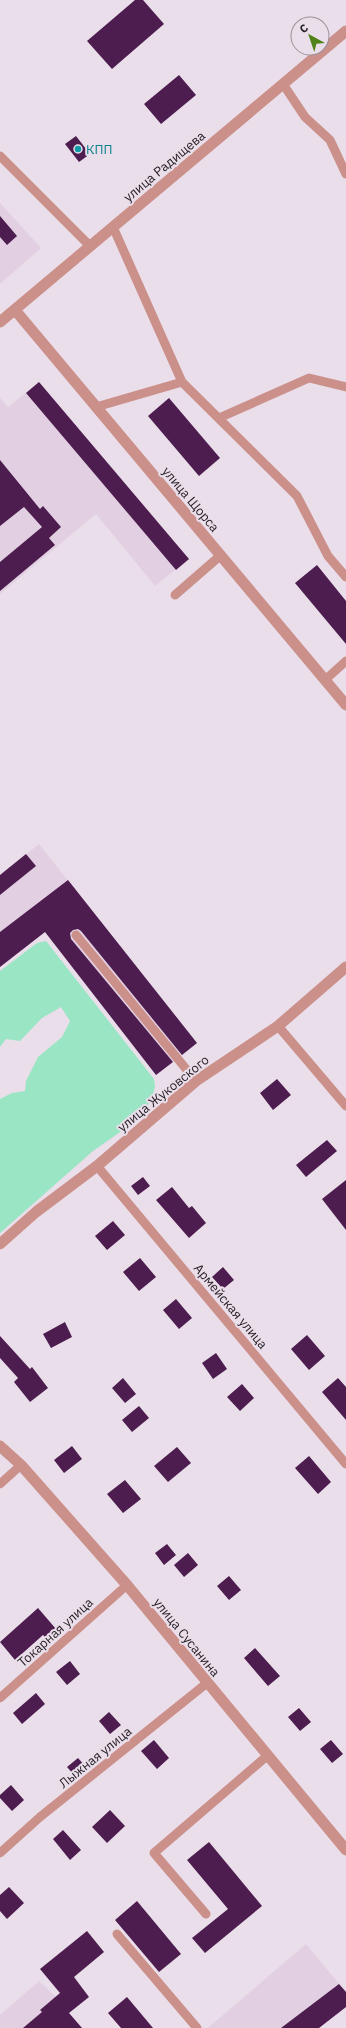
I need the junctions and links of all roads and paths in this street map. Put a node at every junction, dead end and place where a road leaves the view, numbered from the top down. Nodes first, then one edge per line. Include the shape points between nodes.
1 (346, 32) edge
2 (283, 84) junction
3 (0, 156) edge
4 (346, 174) edge
5 (113, 227) junction
6 (90, 246) junction
7 (15, 310) junction
8 (0, 322) edge
9 (182, 382) junction
10 (346, 387) edge
11 (96, 407) junction
12 (219, 418) junction
13 (220, 555) junction
14 (346, 577) edge
15 (175, 595) dead end
16 (346, 661) edge
17 (325, 680) junction
18 (346, 705) edge
19 (76, 935) dead end
20 (346, 967) edge
21 (278, 1026) junction
22 (196, 1082) junction
23 (346, 1106) edge
24 (96, 1166) junction
25 (0, 1244) edge
26 (0, 1446) edge
27 (346, 1464) edge
28 (21, 1465) junction
29 (0, 1484) edge
30 (127, 1585) junction
31 (207, 1683) junction
32 (0, 1698) edge
33 (267, 1756) junction
34 (346, 1850) edge
35 (0, 1853) edge
36 (206, 1914) dead end
37 (116, 1934) dead end
38 (197, 2028) edge

1 - 2 street, улица Радищева
2 - 4 lane via 305,117 330,140
2 - 5 street, улица Радищева
3 - 6 lane
5 - 6 street, улица Радищева
5 - 9 lane
6 - 7 street, улица Радищева
7 - 8 street, улица Радищева
7 - 11 street, улица Щорса
9 - 11 lane
9 - 12 lane
10 - 12 lane via 309,378
11 - 13 street, улица Щорса
12 - 14 lane via 297,496 328,556
13 - 15 lane
13 - 17 street, улица Щорса
16 - 17 lane
17 - 18 street, улица Щорса
19 - 22 lane
20 - 21 street, улица Жуковского
21 - 22 street, улица Жуковского
21 - 23 lane
22 - 24 street, улица Жуковского
24 - 25 street, улица Жуковского via 36,1212
24 - 27 lane, Армейская улица
26 - 28 street, улица Сусанина
28 - 29 lane
28 - 30 street, улица Сусанина
30 - 31 street, улица Сусанина
30 - 32 lane, Токарная улица
31 - 33 street, улица Сусанина
31 - 35 lane, Лыжная улица via 40,1817
33 - 34 street, улица Сусанина
33 - 36 lane via 154,1853
37 - 38 lane

